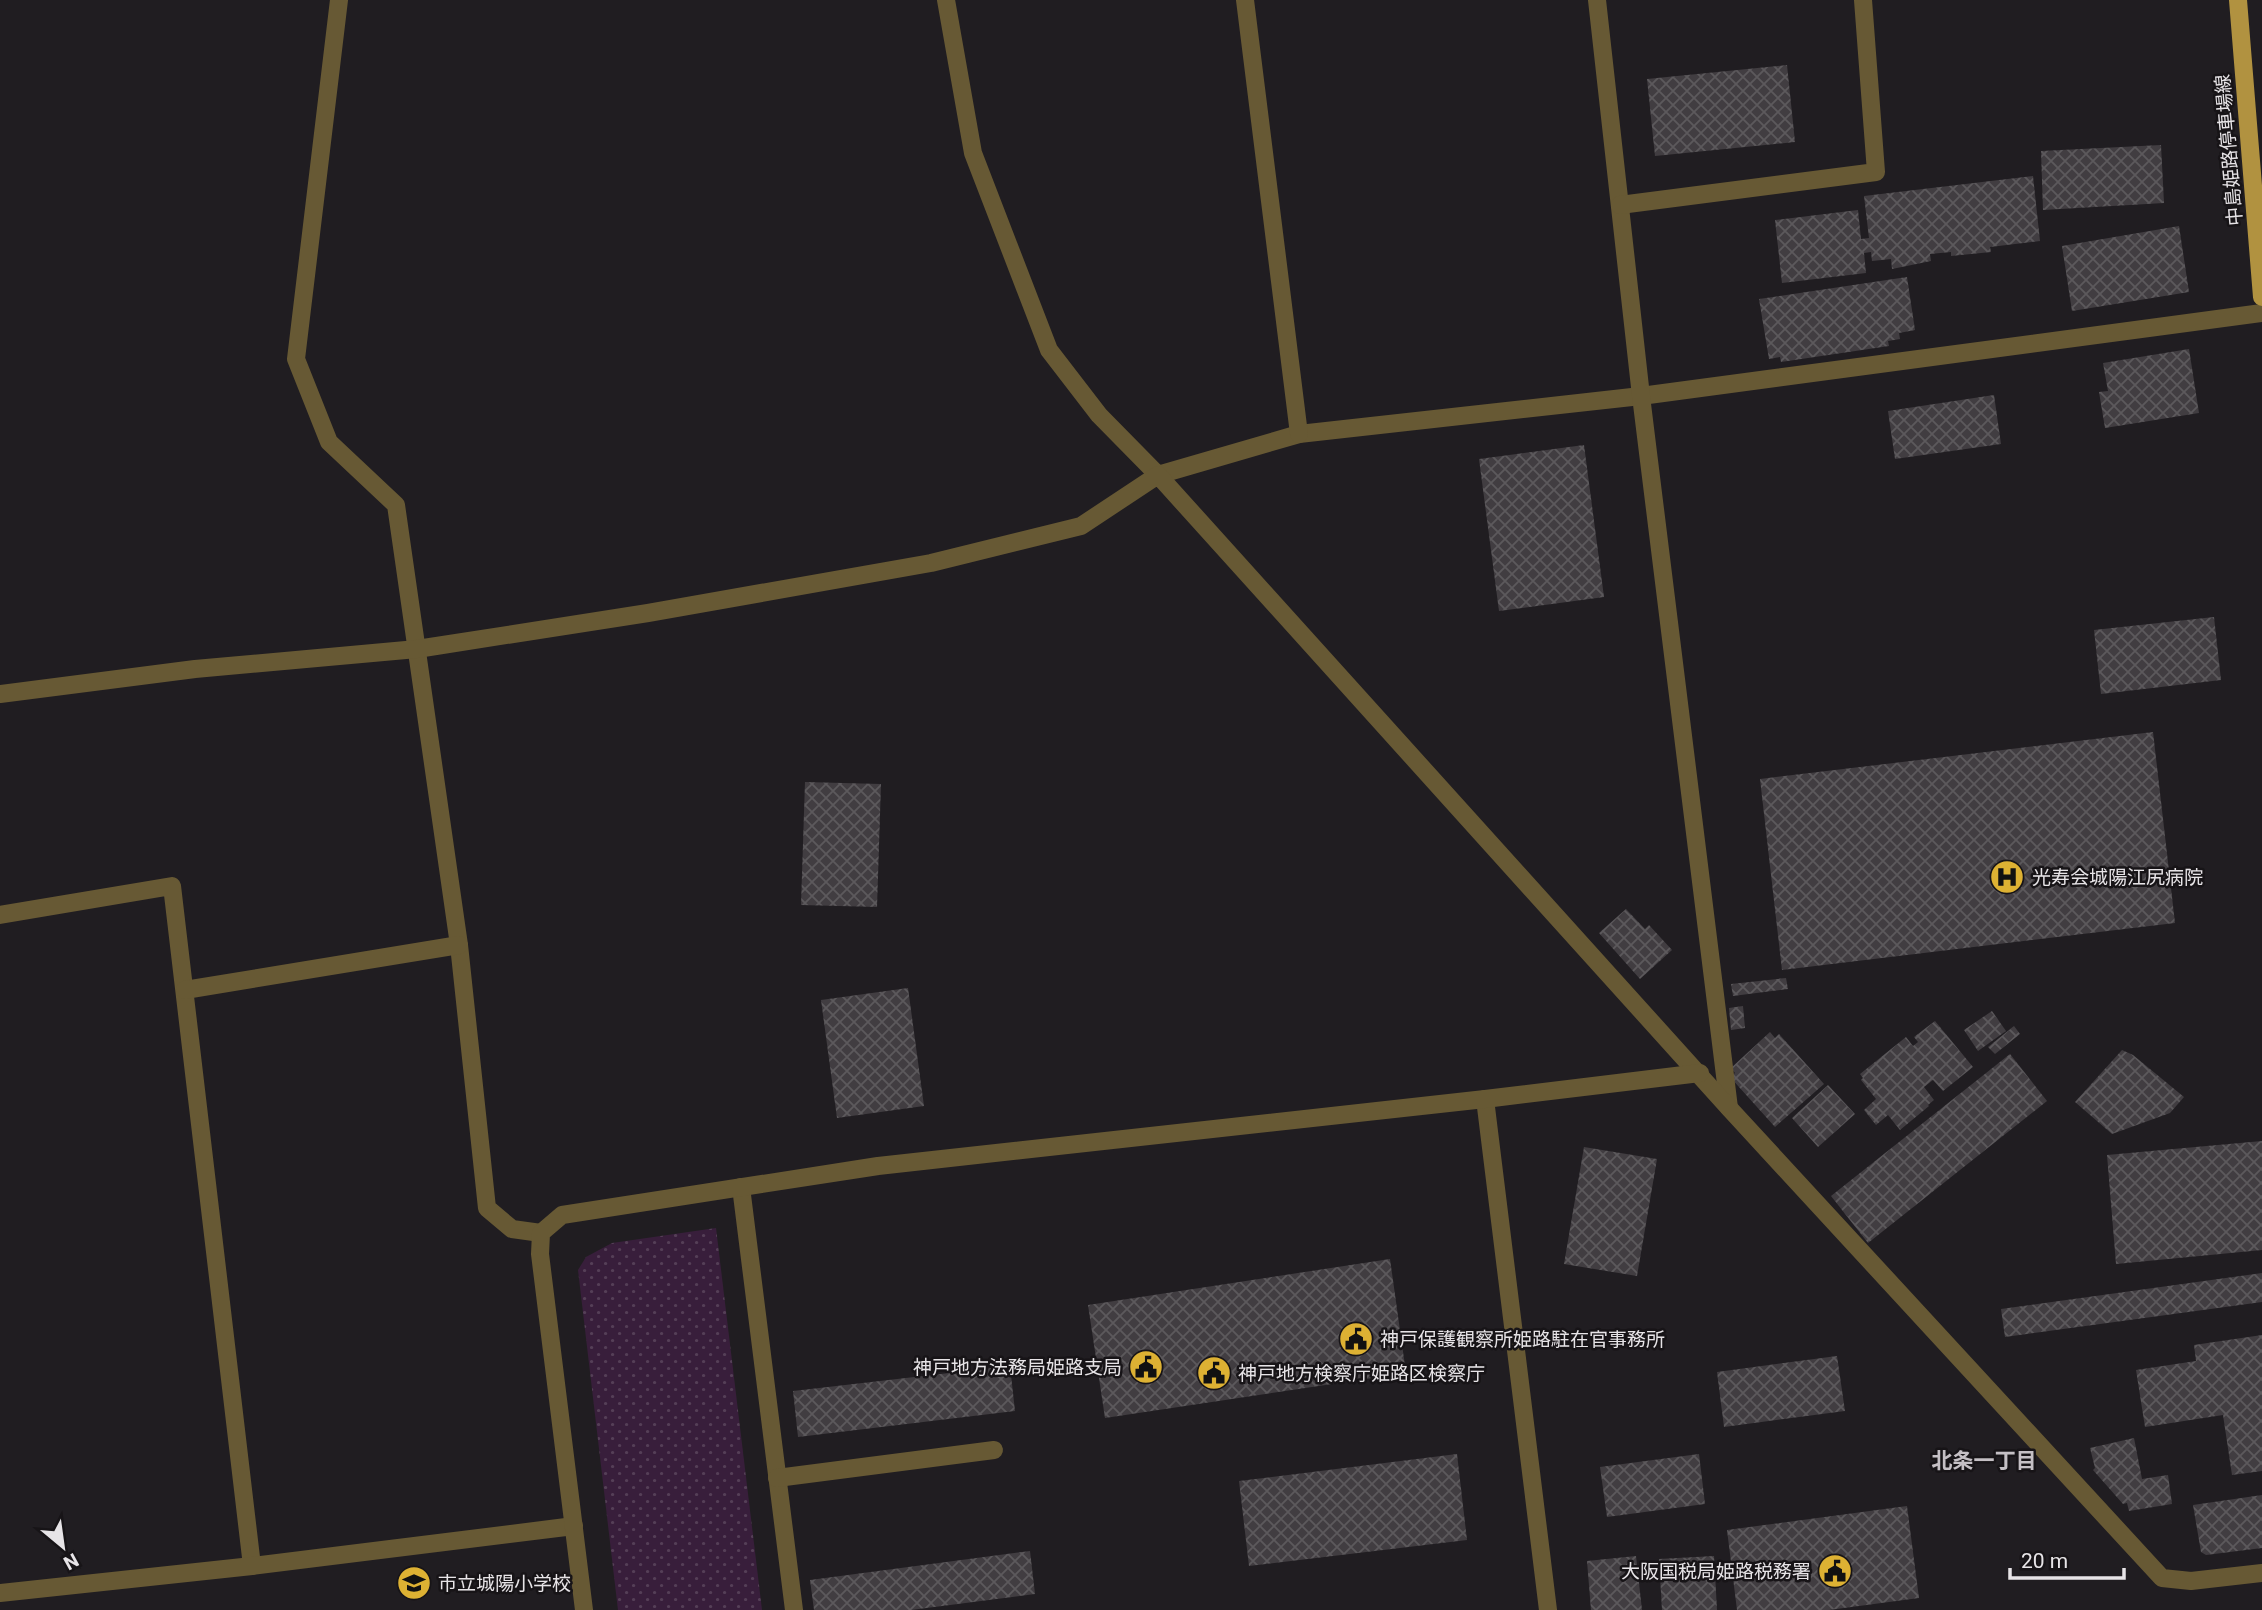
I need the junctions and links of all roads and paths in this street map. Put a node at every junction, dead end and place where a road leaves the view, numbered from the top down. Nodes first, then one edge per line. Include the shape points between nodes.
1 (339, 0) edge
2 (946, 0) edge
3 (1245, 0) edge
4 (1597, 0) edge
5 (1863, 0) edge
6 (2238, 0) edge
7 (1620, 205) junction
8 (2262, 297) edge
9 (2262, 313) edge
10 (1641, 396) junction
11 (1299, 434) junction
12 (1158, 475) junction
13 (417, 649) junction
14 (0, 694) edge
15 (0, 915) edge
16 (459, 945) junction
17 (185, 990) junction
18 (1700, 1073) junction
19 (1485, 1099) junction
20 (1729, 1108) junction
21 (741, 1187) junction
22 (541, 1233) junction
23 (994, 1450) dead end
24 (777, 1478) junction
25 (574, 1526) junction
26 (251, 1566) junction
27 (2262, 1573) edge
28 (0, 1593) edge
29 (584, 1610) edge
30 (794, 1610) edge
31 (1548, 1610) edge

1 - 13 street via 296,359 329,442 396,505
2 - 12 street via 973,153 1049,350 1099,415
3 - 11 street
4 - 7 street
5 - 7 street via 1876,172
6 - 8 main road, 中島姫路停車場線
7 - 10 street
9 - 10 street
10 - 11 street
10 - 20 street
11 - 12 street
12 - 13 street via 1081,526 931,563
12 - 18 street
13 - 14 street via 195,669
13 - 16 street
15 - 17 street via 172,886
16 - 17 street
16 - 22 street via 487,1208 512,1229
17 - 26 street
18 - 19 street
18 - 20 street
19 - 21 street via 878,1166
19 - 31 street
20 - 27 street via 2162,1578 2190,1581
21 - 22 street via 562,1215
21 - 24 street
22 - 25 street
23 - 24 street
24 - 30 street
25 - 26 street
25 - 29 street
26 - 28 street

